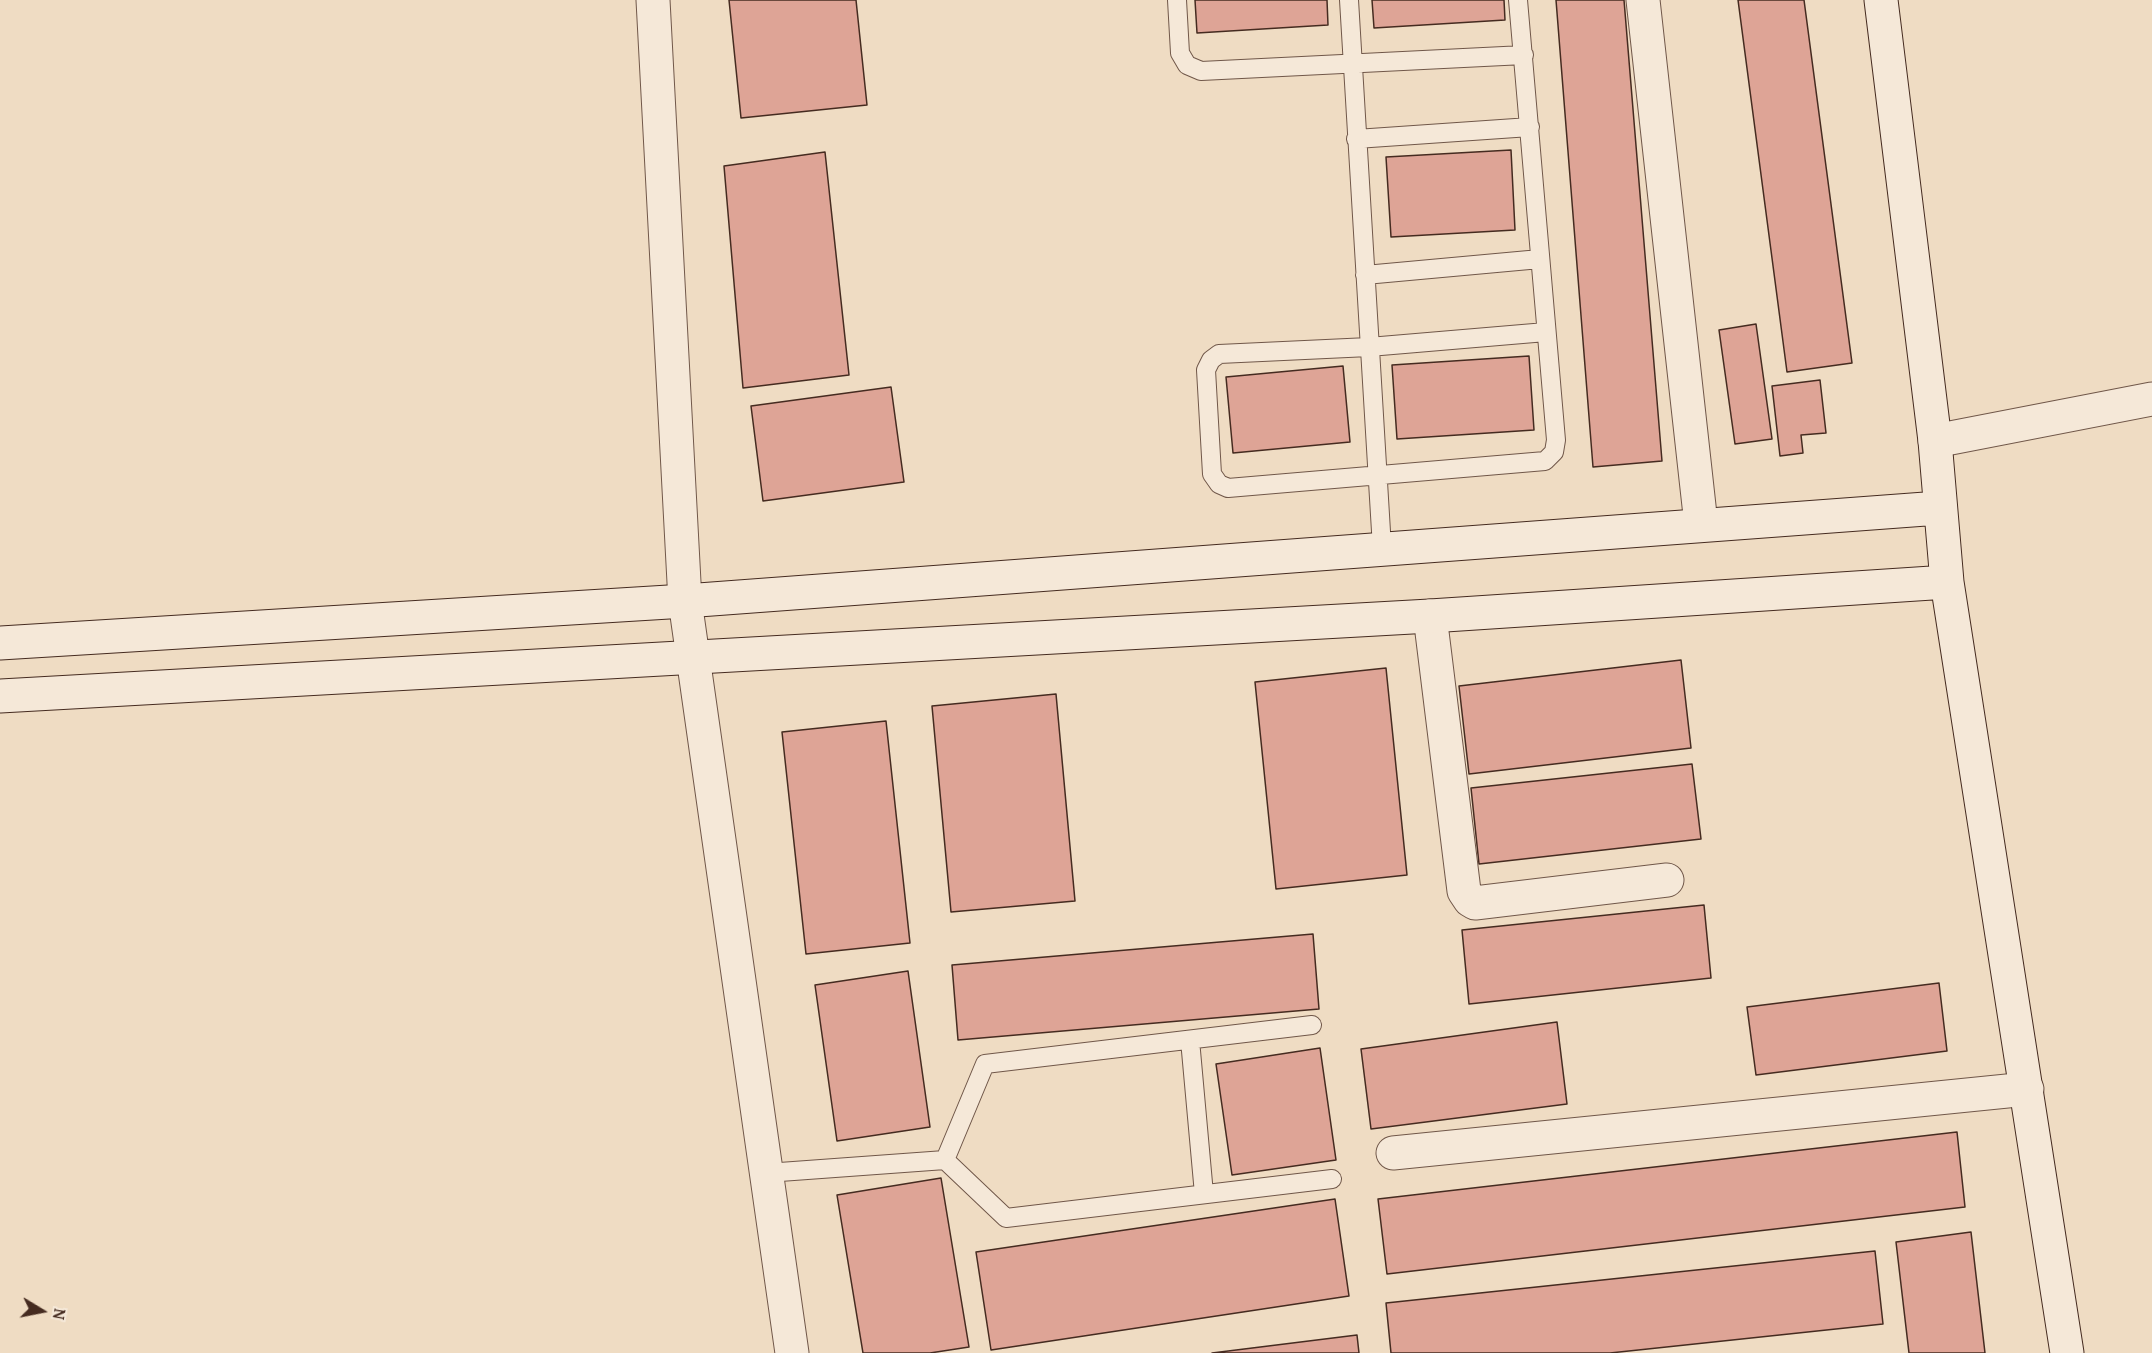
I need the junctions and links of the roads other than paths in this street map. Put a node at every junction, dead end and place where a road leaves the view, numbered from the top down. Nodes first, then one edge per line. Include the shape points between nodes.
1 (653, 0) edge
2 (1177, 0) edge
3 (1349, 0) edge
4 (1518, 0) edge
5 (1643, 0) edge
6 (1881, 0) edge
7 (1524, 55) junction
8 (1351, 65) junction
9 (1530, 127) junction
10 (1356, 139) junction
11 (1540, 259) junction
12 (1365, 275) junction
13 (1546, 332) junction
14 (1369, 347) junction
15 (2152, 399) edge
16 (1935, 441) junction
17 (1378, 476) junction
18 (1939, 508) junction
19 (1701, 524) junction
20 (1382, 548) junction
21 (1947, 582) junction
22 (685, 601) junction
23 (1430, 616) junction
24 (0, 643) edge
25 (693, 659) junction
26 (0, 696) edge
27 (1667, 880) dead end
28 (1312, 1025) dead end
29 (1190, 1040) junction
30 (2027, 1089) junction
31 (1393, 1153) dead end
32 (945, 1160) junction
33 (766, 1173) junction
34 (1332, 1179) dead end
35 (1204, 1194) junction
36 (792, 1353) edge
37 (2067, 1353) edge

1 - 22 street
2 - 8 lane via 1180,53 1187,65 1200,71
3 - 8 lane
4 - 7 lane
5 - 19 street
6 - 16 street
7 - 8 lane
7 - 9 lane
8 - 10 lane
9 - 10 lane
9 - 11 lane
10 - 12 lane
11 - 12 lane
11 - 13 lane
12 - 14 lane
13 - 14 lane
13 - 17 lane via 1556,440 1554,452 1545,461
14 - 17 lane
14 - 17 lane via 1219,354 1211,360 1206,370 1212,474 1228,488
15 - 16 street
16 - 18 street
17 - 20 lane
18 - 19 street
18 - 21 street
19 - 20 street
20 - 22 street
21 - 23 street
21 - 30 street
22 - 24 street
22 - 25 street
23 - 25 street
23 - 27 street via 1464,891 1470,900 1475,903
25 - 26 street
25 - 33 street
28 - 29 lane
29 - 32 lane via 985,1064
29 - 35 lane
30 - 31 street
30 - 37 street
32 - 33 lane
32 - 35 lane via 1006,1218
33 - 36 street
34 - 35 lane

